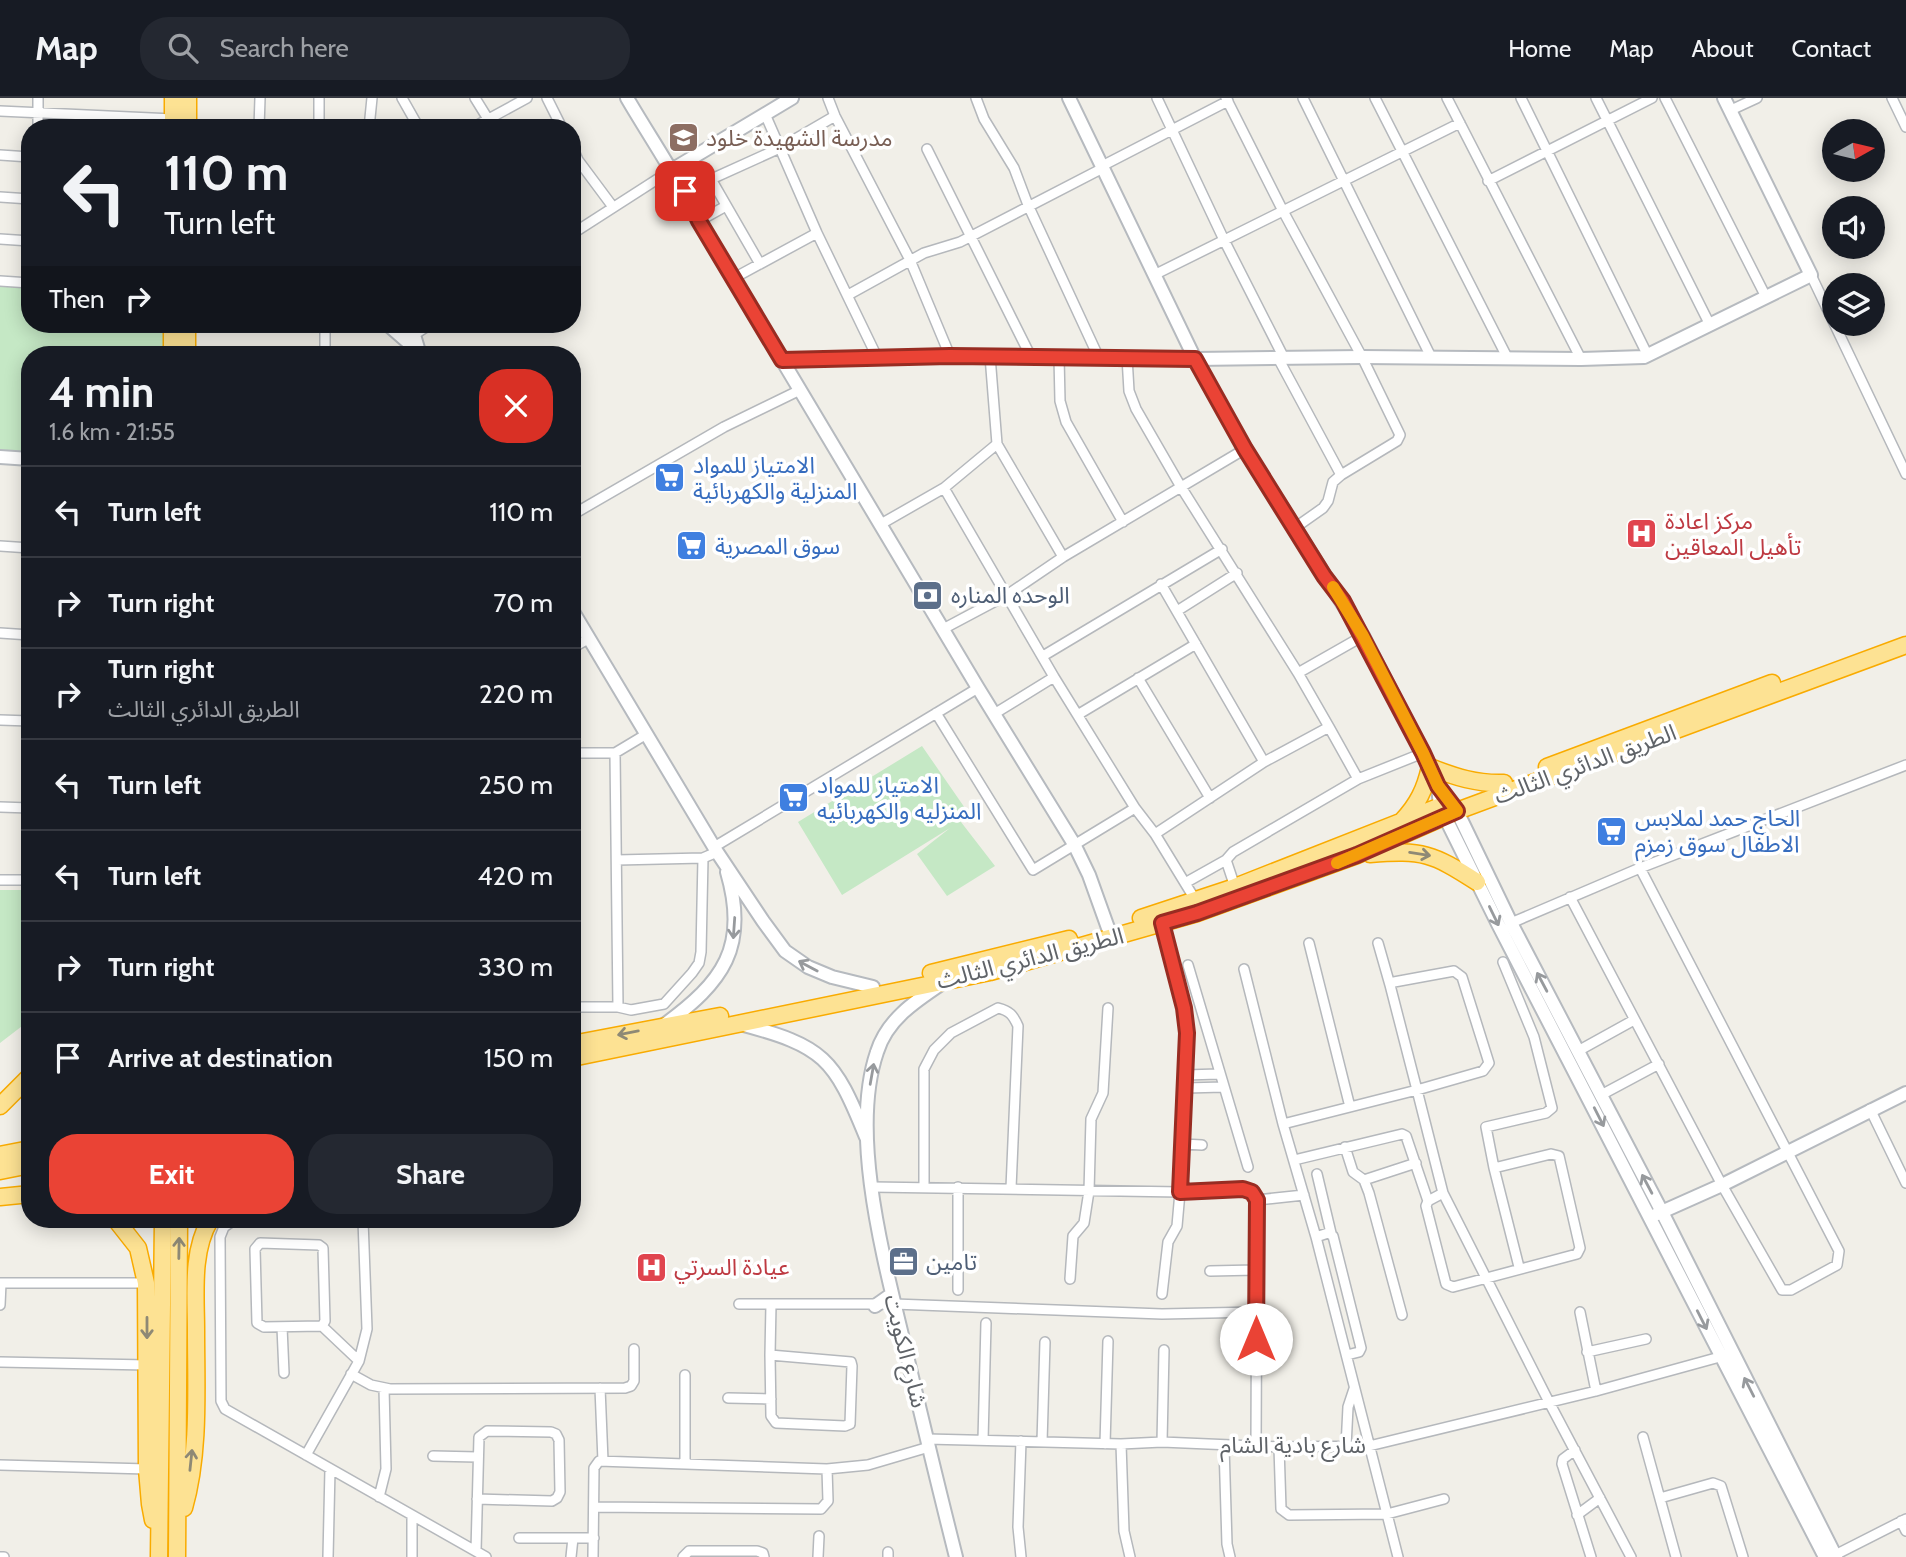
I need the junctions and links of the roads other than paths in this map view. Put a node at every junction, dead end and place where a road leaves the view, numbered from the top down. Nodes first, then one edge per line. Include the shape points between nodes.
1 (38, 98) edge
2 (173, 98) edge
3 (188, 98) edge
4 (260, 98) edge
5 (319, 98) edge
6 (372, 98) edge
7 (402, 98) edge
8 (475, 98) edge
9 (527, 98) edge
10 (547, 98) edge
11 (627, 98) edge
12 (792, 98) edge
13 (828, 98) edge
14 (976, 98) edge
15 (1069, 98) edge
16 (1157, 98) edge
17 (1303, 98) edge
18 (1375, 98) edge
19 (1447, 98) edge
20 (1521, 98) edge
21 (1596, 98) edge
22 (1652, 98) edge
23 (1665, 98) edge
24 (1757, 98) edge
25 (1892, 98) edge
26 (1227, 99) edge
27 (1727, 104) edge
28 (0, 111) edge
29 (38, 113) junction
30 (765, 114) junction
31 (835, 116) junction
32 (38, 119) edge
33 (119, 119) edge
34 (173, 119) edge
35 (188, 119) edge
36 (260, 119) edge
37 (319, 119) edge
38 (370, 119) edge
39 (414, 119) edge
40 (488, 119) joint
41 (558, 119) edge
42 (1608, 121) junction
43 (1460, 123) junction
44 (1906, 127) edge
45 (1171, 130) junction
46 (780, 148) junction
47 (927, 149) dead end
48 (1548, 152) junction
49 (1402, 153) junction
50 (0, 155) edge
51 (21, 156) edge
52 (1102, 167) junction
53 (581, 170) edge
54 (670, 171) junction
55 (711, 180) junction
56 (1344, 181) junction
57 (1488, 181) junction
58 (685, 191) junction
59 (0, 197) edge
60 (21, 198) edge
61 (1028, 205) junction
62 (726, 206) junction
63 (613, 207) junction
64 (1283, 212) junction
65 (699, 221) junction
66 (581, 227) edge
67 (817, 233) junction
68 (970, 236) junction
69 (0, 239) edge
70 (21, 240) edge
71 (1224, 240) junction
72 (910, 260) junction
73 (760, 264) junction
74 (1154, 275) junction
75 (1811, 275) junction
76 (734, 278) junction
77 (0, 281) edge
78 (21, 282) edge
79 (848, 295) junction
80 (1766, 297) junction
81 (1710, 325) junction
82 (402, 333) edge
83 (408, 333) edge
84 (418, 333) edge
85 (410, 338) junction
86 (415, 346) edge
87 (950, 356) junction
88 (990, 356) junction
89 (1098, 356) junction
90 (1362, 356) junction
91 (1648, 356) junction
92 (877, 357) junction
93 (1031, 357) junction
94 (1059, 357) junction
95 (1431, 357) junction
96 (1507, 357) junction
97 (1127, 358) junction
98 (1281, 358) junction
99 (1195, 359) junction
100 (1581, 359) junction
101 (782, 360) junction
102 (800, 390) junction
103 (997, 444) junction
104 (1245, 449) junction
105 (0, 457) edge
106 (21, 458) edge
107 (1906, 474) edge
108 (1341, 475) junction
109 (1181, 487) junction
110 (944, 488) junction
111 (581, 510) edge
112 (1123, 522) junction
113 (881, 524) junction
114 (1296, 527) junction
115 (0, 546) edge
116 (21, 547) edge
117 (1222, 548) junction
118 (1063, 557) junction
119 (1237, 573) junction
120 (1161, 584) junction
121 (1007, 595) junction
122 (1177, 611) junction
123 (581, 626) edge
124 (943, 629) junction
125 (0, 633) edge
126 (21, 634) edge
127 (1906, 634) edge
128 (1363, 636) junction
129 (588, 639) junction
130 (581, 643) edge
131 (1196, 644) junction
132 (1906, 645) edge
133 (1044, 656) junction
134 (1298, 673) junction
135 (1054, 677) junction
136 (1138, 678) junction
137 (978, 688) junction
138 (936, 713) junction
139 (994, 714) junction
140 (1079, 714) junction
141 (0, 720) edge
142 (21, 721) edge
143 (1329, 727) junction
144 (645, 735) junction
145 (581, 752) edge
146 (615, 753) junction
147 (1427, 760) junction
148 (1264, 762) junction
149 (1906, 765) edge
150 (1358, 779) junction
151 (1504, 783) junction
152 (1210, 798) junction
153 (0, 807) edge
154 (21, 808) edge
155 (1135, 808) junction
156 (1449, 809) junction
157 (1400, 822) junction
158 (1155, 834) junction
159 (1074, 844) junction
160 (718, 853) junction
161 (1357, 855) junction
162 (703, 858) junction
163 (617, 860) junction
164 (1226, 860) junction
165 (1640, 868) junction
166 (0, 880) edge
167 (21, 880) edge
168 (1477, 882) junction
169 (1185, 884) junction
170 (1235, 887) junction
171 (1570, 897) junction
172 (1196, 901) junction
173 (1162, 923) junction
174 (1511, 923) junction
175 (1108, 928) junction
176 (1309, 943) dead end
177 (1378, 943) dead end
178 (1503, 962) dead end
179 (1188, 965) dead end
180 (1244, 969) dead end
181 (947, 980) junction
182 (1390, 985) junction
183 (873, 987) junction
184 (581, 1007) edge
185 (618, 1007) junction
186 (1108, 1008) dead end
187 (1634, 1020) junction
188 (737, 1023) junction
189 (662, 1027) junction
190 (581, 1041) edge
191 (618, 1050) junction
192 (1577, 1051) junction
193 (581, 1056) edge
194 (581, 1064) edge
195 (1659, 1065) junction
196 (1218, 1073) junction
197 (1186, 1075) junction
198 (21, 1085) edge
199 (1223, 1087) junction
200 (1186, 1088) junction
201 (1417, 1090) junction
202 (1906, 1093) edge
203 (1601, 1095) junction
204 (0, 1106) edge
205 (1350, 1107) junction
206 (1870, 1109) junction
207 (1283, 1124) junction
208 (868, 1142) junction
209 (1182, 1144) junction
210 (1202, 1145) dead end
211 (1345, 1147) junction
212 (21, 1151) edge
213 (1786, 1151) junction
214 (0, 1155) edge
215 (1294, 1160) junction
216 (1416, 1163) junction
217 (21, 1167) edge
218 (1248, 1167) dead end
219 (1494, 1168) junction
220 (0, 1171) edge
221 (1317, 1174) dead end
222 (1364, 1180) junction
223 (1906, 1183) edge
224 (1722, 1185) junction
225 (872, 1186) junction
226 (924, 1187) junction
227 (958, 1187) junction
228 (1011, 1188) junction
229 (1089, 1191) junction
230 (1180, 1192) junction
231 (1443, 1193) junction
232 (21, 1195) edge
233 (1304, 1195) junction
234 (0, 1197) edge
235 (1257, 1200) junction
236 (1427, 1201) junction
237 (1656, 1214) junction
238 (122, 1228) edge
239 (163, 1228) edge
240 (179, 1228) edge
241 (206, 1228) edge
242 (224, 1228) edge
243 (363, 1228) edge
244 (1331, 1233) junction
245 (1316, 1237) junction
246 (1519, 1267) junction
247 (1256, 1270) junction
248 (1210, 1271) dead end
249 (1486, 1278) junction
250 (1070, 1279) dead end
251 (0, 1283) edge
252 (146, 1283) junction
253 (958, 1290) dead end
254 (1162, 1294) dead end
255 (893, 1299) junction
256 (0, 1304) edge
257 (738, 1304) dead end
258 (771, 1304) junction
259 (875, 1306) joint
260 (1256, 1312) junction
261 (1580, 1312) dead end
262 (1402, 1315) dead end
263 (985, 1323) dead end
264 (322, 1326) junction
265 (282, 1327) junction
266 (1646, 1339) dead end
267 (1045, 1342) dead end
268 (1108, 1342) dead end
269 (634, 1349) dead end
270 (1164, 1350) dead end
271 (1587, 1352) junction
272 (770, 1355) junction
273 (1348, 1355) junction
274 (1726, 1356) junction
275 (359, 1361) junction
276 (0, 1362) edge
277 (147, 1365) junction
278 (284, 1373) dead end
279 (351, 1374) junction
280 (685, 1375) dead end
281 (384, 1388) junction
282 (600, 1388) junction
283 (1355, 1388) junction
284 (1596, 1391) junction
285 (728, 1398) dead end
286 (771, 1399) junction
287 (1549, 1402) junction
288 (169, 1414) junction
289 (1643, 1437) dead end
290 (983, 1440) junction
291 (1021, 1441) junction
292 (1042, 1442) junction
293 (928, 1443) junction
294 (1163, 1443) junction
295 (1105, 1444) junction
296 (1121, 1444) junction
297 (1224, 1446) junction
298 (1369, 1446) junction
299 (1256, 1447) junction
300 (1279, 1447) junction
301 (1346, 1447) junction
302 (1575, 1450) junction
303 (306, 1455) junction
304 (433, 1457) dead end
305 (477, 1457) junction
306 (603, 1461) junction
307 (685, 1462) junction
308 (0, 1465) edge
309 (147, 1469) junction
310 (330, 1469) junction
311 (827, 1469) junction
312 (379, 1497) junction
313 (1600, 1498) junction
314 (1660, 1498) junction
315 (477, 1499) junction
316 (1444, 1499) dead end
317 (594, 1507) junction
318 (1387, 1514) junction
319 (1577, 1514) junction
320 (412, 1516) junction
321 (1904, 1520) edge
322 (178, 1527) junction
323 (1906, 1531) edge
324 (819, 1536) dead end
325 (519, 1538) dead end
326 (573, 1538) junction
327 (594, 1538) junction
328 (159, 1551) edge
329 (476, 1551) junction
330 (1832, 1556) edge
331 (177, 1557) edge
332 (328, 1557) edge
333 (412, 1557) edge
334 (486, 1557) edge
335 (571, 1557) edge
336 (593, 1557) edge
337 (683, 1557) edge
338 (764, 1557) edge
339 (818, 1557) edge
340 (956, 1557) edge
341 (1021, 1557) edge
342 (1130, 1557) edge
343 (1230, 1557) edge
344 (1398, 1557) edge
345 (1591, 1557) edge
346 (1631, 1557) edge
347 (1676, 1557) edge
348 (1743, 1557) edge

1 - 29 street
2 - 34 highway
3 - 35 highway
4 - 36 street
5 - 37 street
6 - 38 street
7 - 39 street
8 - 40 street
9 - 40 street
10 - 41 street
11 - 54 street
12 - 30 street
13 - 31 street
14 - 61 street
15 - 52 street
16 - 45 street
17 - 56 street
18 - 49 street
19 - 43 street
20 - 48 street
21 - 42 street
22 - 42 street
23 - 80 street
24 - 27 street
25 - 44 street
26 - 45 street
26 - 64 street
27 - 75 street
28 - 29 street
29 - 32 street
29 - 33 street
30 - 46 street
30 - 54 street
31 - 46 street
31 - 72 street
42 - 48 street
42 - 81 street
43 - 49 street
43 - 57 street
45 - 52 street
45 - 71 street
46 - 55 street
46 - 67 street
47 - 68 street
48 - 57 street
48 - 91 street
49 - 56 street
49 - 96 street
50 - 51 street
52 - 61 street
52 - 74 street
53 - 63 street
54 - 58 street
54 - 63 street
55 - 58 street
55 - 62 street
56 - 64 street
56 - 95 street
57 - 100 street
58 - 65 street
59 - 60 street
61 - 68 street
61 - 89 street
62 - 65 street
62 - 73 street
63 - 66 street
64 - 71 street
64 - 90 street
65 - 76 street
67 - 73 street
67 - 79 street
68 - 72 street
68 - 93 street
69 - 70 street
71 - 74 street
71 - 98 street
72 - 79 street
72 - 87 street
73 - 76 street
74 - 99 street
75 - 80 street
75 - 107 street
76 - 101 street
77 - 78 street
79 - 92 street
80 - 81 street
81 - 91 street
82 - 85 street
83 - 85 street
84 - 85 street
85 - 86 street
87 - 88 street
87 - 92 street
88 - 93 street
88 - 103 street
89 - 94 street
89 - 97 street
90 - 95 street
90 - 98 street
90 - 108 street via 1400,435
91 - 100 street
92 - 101 street
93 - 94 street
94 - 112 street via 1060,401 1066,422
95 - 96 street
96 - 100 street
97 - 99 street
97 - 109 street via 1129,391 1136,409
98 - 99 street
98 - 108 street
99 - 104 street
101 - 102 street
102 - 111 street via 724,427
102 - 113 street
103 - 110 street
103 - 118 street
104 - 109 street
104 - 114 street
105 - 106 street
108 - 114 street via 1318,514
109 - 112 street
109 - 117 street
110 - 113 street
110 - 121 street
112 - 118 street
113 - 124 street
114 - 128 street
115 - 116 street
117 - 119 street
117 - 120 street
118 - 121 street
119 - 122 street
119 - 134 street
120 - 122 street
120 - 133 street
121 - 124 street
121 - 133 street
122 - 131 street
123 - 129 street
124 - 137 street
125 - 126 street
127 - 151 highway, الطريق الدائري الثالث
128 - 134 street
128 - 147 street
129 - 130 street
129 - 144 street
131 - 136 street
131 - 148 street
132 - 156 highway, الطريق الدائري الثالث
133 - 135 street
134 - 143 street
135 - 139 street
135 - 140 street
136 - 140 street
136 - 152 street
137 - 138 street
137 - 139 street
138 - 159 street via 1033,870
138 - 160 street
139 - 159 street
140 - 155 street
141 - 142 street
143 - 148 street
143 - 150 street
144 - 146 street
144 - 160 street
145 - 146 street
146 - 163 street
147 - 150 street
147 - 151 highway via 1465,780
147 - 156 street
147 - 157 highway via 1422,795
148 - 152 street
149 - 165 street
150 - 164 street
151 - 156 highway, الطريق الدائري الثالث
152 - 158 street
153 - 154 street
155 - 158 street
155 - 159 street
156 - 157 highway, الطريق الدائري الثالث
156 - 161 highway, الطريق الدائري الثالث
156 - 168 street
156 - 174 street
157 - 170 highway, الطريق الدائري الثالث
158 - 169 street
159 - 175 street
160 - 162 street
183 -> 160 street via 832,977 785,951
160 -> 189 street via 735,911 733,944 709,989
161 -> 168 highway via 1425,854
161 - 173 highway, الطريق الدائري الثالث
162 - 163 street
162 - 185 street via 699,963 664,1004 631,1010
163 - 185 street
164 - 169 street
164 - 170 street
165 - 171 street
165 - 213 street
166 - 167 street
168 -> 237 street
169 - 172 street
170 - 172 highway, الطريق الدائري الثالث
171 - 174 street
171 - 187 street
172 - 175 highway, الطريق الدائري الثالث
173 - 181 highway, الطريق الدائري الثالث
173 - 197 street via 1184,1008
192 -> 174 street
175 - 183 highway, الطريق الدائري الثالث
176 - 205 street
177 - 182 street
178 - 219 street via 1534,1037 1552,1108 1546,1114 1486,1127
179 - 196 street
180 - 207 street
181 - 188 highway, الطريق الدائري الثالث
208 -> 181 street, شارع الكويت via 871,1075 877,1050 898,1016
182 - 201 street
182 - 201 street via 1459,973 1489,1063 1483,1071
183 - 189 highway, الطريق الدائري الثالث
184 - 185 street
186 - 229 street via 1103,1093 1091,1119
187 - 192 street
187 - 195 street
188 - 191 highway, الطريق الدائري الثالث
188 - 208 street, شارع الكويت via 791,1039 825,1060 848,1093
189 -> 190 highway, الطريق الدائري الثالث
191 - 193 highway, الطريق الدائري الثالث
191 - 194 highway
192 - 203 street
195 - 203 street
195 - 224 street
196 - 197 street
196 - 199 street
197 - 200 street
198 - 204 highway
199 - 200 street
199 - 218 street
200 - 209 street
201 - 205 street
201 - 231 street
202 - 206 street
237 -> 203 street
205 - 207 street
206 - 213 street
206 - 223 street
207 - 215 street
208 - 225 street, شارع الكويت
209 - 210 street
209 - 230 street
211 - 215 street
211 - 216 street via 1402,1134
211 - 222 street via 1353,1172
212 - 214 highway
213 - 224 street
213 - 224 street via 1839,1251 1837,1265 1790,1290 1782,1290
215 - 233 street
216 - 222 street
216 - 236 street
217 - 220 highway
219 - 246 street
219 - 246 street via 1559,1156 1580,1248 1577,1254
221 - 244 street
222 - 262 street
224 - 237 street
225 - 226 street
225 - 255 street, شارع الكويت
226 - 227 street
226 - 228 street via 924,1069 951,1033 999,1008 1007,1010 1018,1026
227 - 228 street
227 - 253 street
228 - 229 street
229 - 230 street
229 - 250 street via 1084,1223 1072,1240
230 - 235 street via 1243,1189
230 - 254 street
231 - 236 street
231 - 249 street
232 - 234 highway
233 - 235 street
233 - 245 street
235 - 247 street
236 - 249 street via 1446,1284 1453,1287
237 - 274 street
238 - 252 highway via 138,1248
239 - 288 highway
288 -> 240 highway
322 -> 241 highway via 188,1490 195,1422 196,1275
242 - 303 street via 221,1401 229,1412
243 - 275 street via 367,1329
244 - 245 street
244 - 273 street via 1361,1348
245 - 273 street
246 - 249 street
247 - 248 street
247 - 260 street
249 - 287 street
251 - 252 street
251 - 256 street
252 -> 277 highway
255 - 259 street
255 - 260 street via 1162,1314
255 - 293 street, شارع الكويت
257 - 258 street
258 - 259 street
258 - 272 street
260 - 299 street
261 - 271 street
263 - 290 street
264 - 265 street
264 - 265 street via 324,1248 260,1243 255,1249 256,1318 260,1326
264 - 275 street
265 - 278 street
266 - 271 street
267 - 292 street
268 - 295 street
269 - 282 street via 631,1386
270 - 294 street
271 - 284 street
272 - 286 street
272 - 286 street via 851,1362 851,1419 845,1426 776,1423
273 - 283 street
274 - 284 street, شارع بادية الشام
274 - 330 street
275 - 279 street
276 - 277 street
277 - 309 highway
279 - 281 street
279 - 303 street
280 - 307 street
281 - 282 street
281 - 312 street via 386,1469
282 - 306 street
283 - 298 street
283 - 301 street via 1348,1406
284 - 287 street, شارع بادية الشام
285 - 286 street
287 - 298 street, شارع بادية الشام
287 - 302 street
288 - 322 highway
288 - 328 highway
289 - 314 street
290 - 291 street, شارع بادية الشام
290 - 293 street, شارع بادية الشام
291 - 292 street, شارع بادية الشام
291 - 341 street
292 - 295 street, شارع بادية الشام
293 - 311 street, شارع بادية الشام via 868,1465
293 - 340 street, شارع الكويت
294 - 296 street, شارع بادية الشام
294 - 297 street, شارع بادية الشام
295 - 296 street, شارع بادية الشام
296 - 342 street via 1124,1531
297 - 299 street, شارع بادية الشام
297 - 343 street
298 - 301 street, شارع بادية الشام
298 - 318 street
299 - 300 street, شارع بادية الشام
300 - 301 street, شارع بادية الشام
300 - 318 street via 1284,1512
302 - 313 street
302 - 319 street via 1562,1464
303 - 310 street
304 - 305 street
305 - 315 street
305 - 315 street via 479,1437 487,1431 551,1432 559,1440 557,1498
306 - 307 street, شارع بادية الشام
306 - 317 street via 595,1465
307 - 311 street, شارع بادية الشام
308 - 309 street
309 - 328 highway
310 - 312 street
310 - 332 street
311 - 317 street via 828,1501 821,1509
312 - 320 street
313 - 319 street
313 - 346 street
314 - 347 street
314 - 348 street via 1713,1483 1721,1486
315 - 329 street
316 - 318 street
317 - 327 street
318 - 344 street
319 - 345 street
320 - 329 street
320 - 333 street
321 - 323 street
321 - 330 street
322 - 331 highway
324 - 339 street
325 - 326 street
326 - 327 street
326 - 335 street
327 - 336 street
329 - 334 street
337 - 338 street via 689,1551 760,1551

